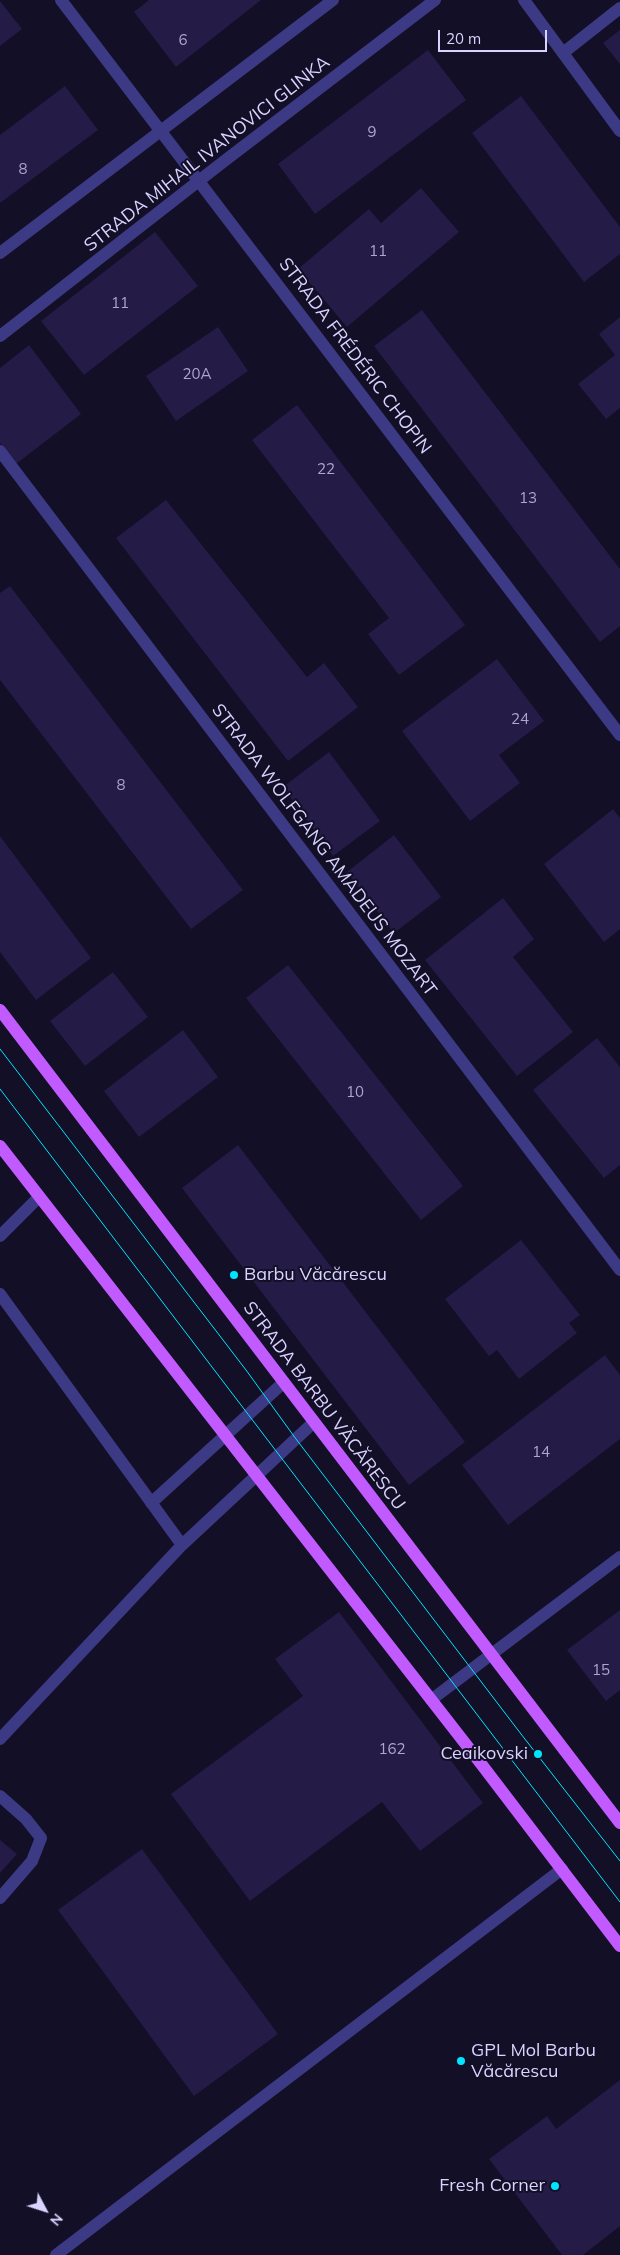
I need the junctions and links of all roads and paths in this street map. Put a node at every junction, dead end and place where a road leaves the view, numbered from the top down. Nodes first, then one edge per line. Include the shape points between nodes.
1 (60, 0) edge
2 (333, 0) edge
3 (435, 0) edge
4 (524, 0) edge
5 (620, 8) edge
6 (563, 53) junction
7 (620, 131) edge
8 (162, 132) junction
9 (200, 180) junction
10 (0, 253) edge
11 (0, 336) edge
12 (0, 451) edge
13 (620, 735) edge
14 (0, 1010) edge
15 (0, 1146) edge
16 (38, 1198) junction
17 (0, 1236) edge
18 (620, 1270) edge
19 (0, 1294) edge
20 (283, 1383) junction
21 (314, 1422) junction
22 (225, 1436) junction
23 (256, 1476) junction
24 (151, 1503) junction
25 (182, 1545) junction
26 (620, 1557) edge
27 (491, 1655) junction
28 (431, 1700) junction
29 (0, 1739) edge
30 (0, 1796) edge
31 (620, 1823) edge
32 (562, 1870) junction
33 (0, 1898) edge
34 (620, 1946) edge
35 (56, 2255) edge

1 - 8 street, STRADA FRÉDÉRIC CHOPIN
2 - 8 street
3 - 9 street, STRADA MIHAIL IVANOVICI GLINKA
4 - 6 street
5 - 6 street
6 - 7 street
8 - 9 street, STRADA FRÉDÉRIC CHOPIN
8 - 10 street
9 - 11 street, STRADA MIHAIL IVANOVICI GLINKA
9 - 13 street, STRADA FRÉDÉRIC CHOPIN
12 - 18 street, STRADA WOLFGANG AMADEUS MOZART
14 - 20 main road, STRADA BARBU VĂCĂRESCU
15 - 16 main road
16 - 17 street
16 - 22 main road
19 - 24 street
20 - 21 main road, STRADA BARBU VĂCĂRESCU
20 - 22 street
21 - 23 street
21 - 27 main road, STRADA BARBU VĂCĂRESCU
22 - 23 main road
22 - 24 street
23 - 25 street
23 - 28 main road
24 - 25 street
25 - 29 street
26 - 27 street
27 - 28 street
27 - 31 main road, STRADA BARBU VĂCĂRESCU
28 - 32 main road
30 - 33 street via 41,1838 32,1861
32 - 34 main road
32 - 35 street

